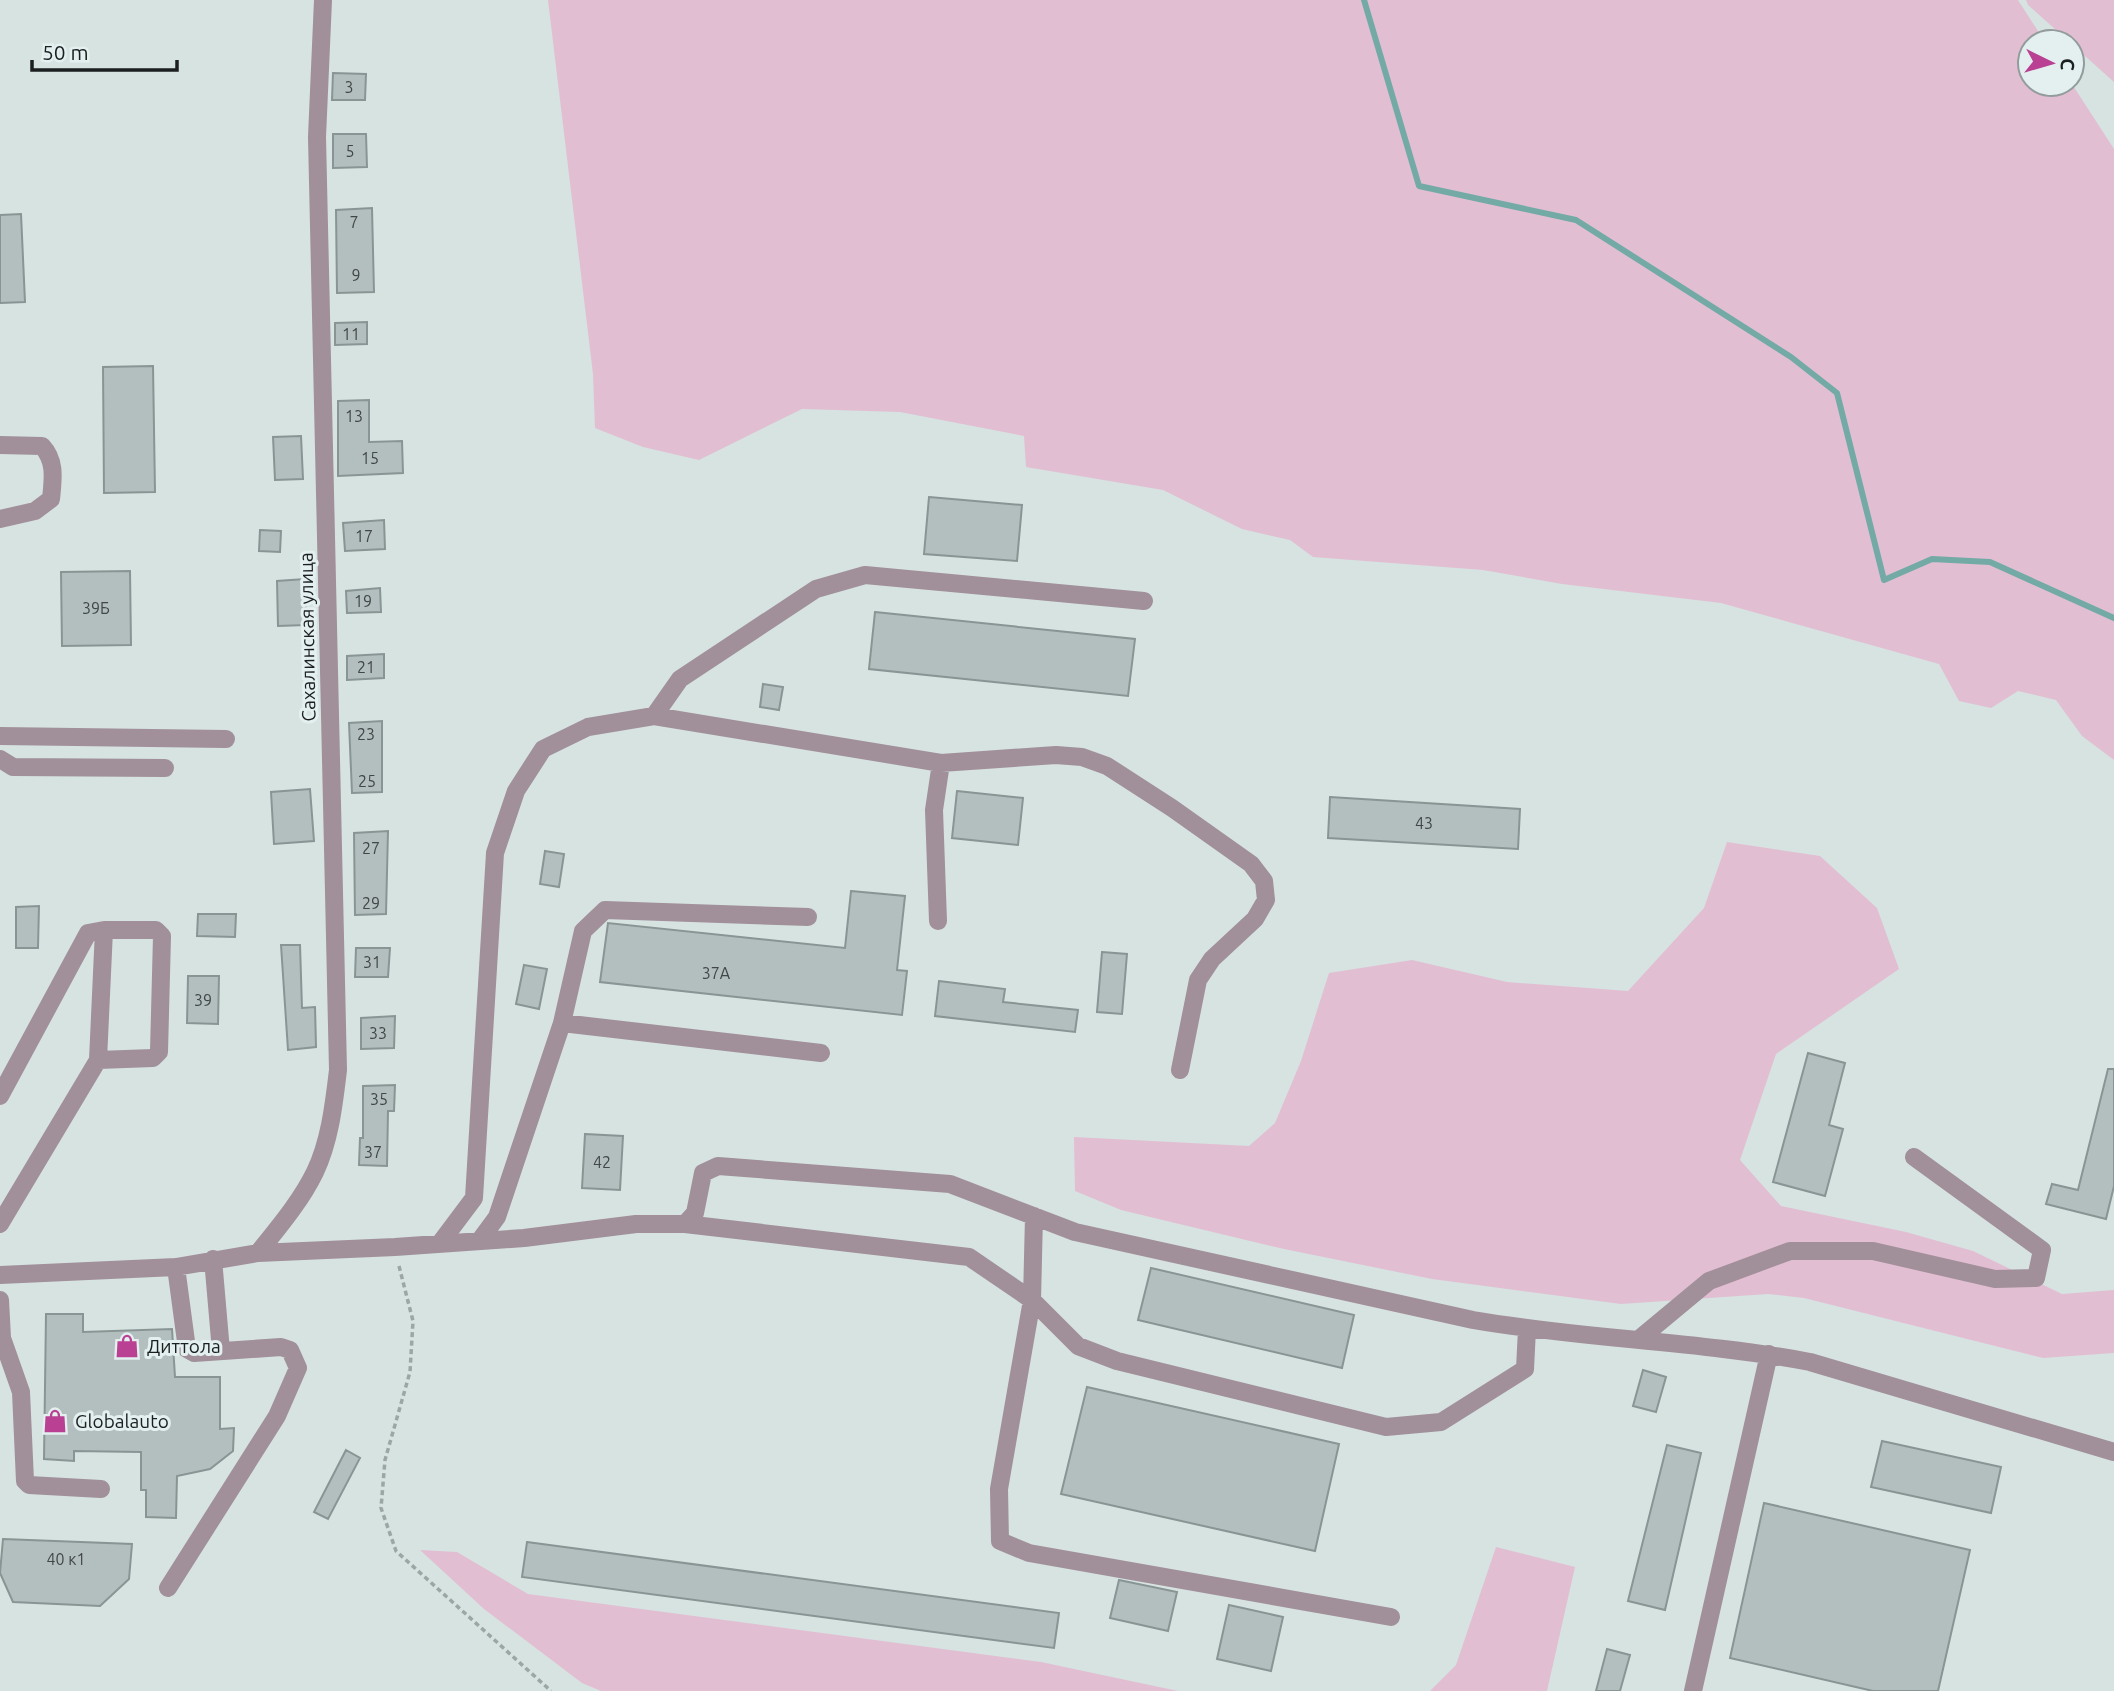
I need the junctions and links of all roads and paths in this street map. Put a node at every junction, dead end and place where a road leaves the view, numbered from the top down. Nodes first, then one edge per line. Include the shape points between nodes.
1 (323, 0) edge
2 (0, 445) edge
3 (0, 519) edge
4 (1144, 601) dead end
5 (654, 716) junction
6 (0, 736) edge
7 (226, 739) dead end
8 (0, 759) edge
9 (941, 763) junction
10 (165, 768) dead end
11 (808, 917) dead end
12 (939, 921) dead end
13 (104, 930) junction
14 (562, 1023) junction
15 (821, 1053) dead end
16 (98, 1059) junction
17 (1180, 1070) dead end
18 (0, 1096) edge
19 (1914, 1157) dead end
20 (1034, 1216) junction
21 (0, 1224) edge
22 (685, 1224) junction
23 (480, 1240) junction
24 (441, 1242) junction
25 (395, 1247) junction
26 (258, 1253) junction
27 (214, 1259) junction
28 (176, 1267) junction
29 (0, 1276) edge
30 (0, 1300) edge
31 (1032, 1300) junction
32 (1527, 1329) junction
33 (1639, 1340) junction
34 (221, 1351) junction
35 (1769, 1354) junction
36 (2114, 1452) edge
37 (101, 1489) dead end
38 (168, 1588) dead end
39 (1391, 1617) dead end
40 (551, 1691) edge
41 (1693, 1691) edge

1 - 26 street, Сахалинская улица via 317,137 338,1070 331,1120 315,1171
2 - 3 street via 41,446 50,455 53,476 51,499 35,511
4 - 5 street via 865,575 816,589 680,679
5 - 9 street
5 - 24 street via 588,727 543,749 516,791 495,853 474,1198
6 - 7 street
8 - 10 street via 13,767
9 - 12 street via 934,810
9 - 17 street via 1082,757 1107,766 1251,864 1264,881 1266,900 1255,919 1212,959 1198,979
11 - 14 street via 605,910 583,932
13 - 16 street
13 - 16 street via 156,930 162,936 159,1052 153,1058
13 - 18 street via 88,933
14 - 15 street
14 - 23 street via 497,1217
16 - 21 street
19 - 33 street via 2042,1250 2036,1278 1996,1279 1873,1251 1790,1251 1709,1281
20 - 22 street via 950,1184 718,1166 703,1173 695,1213
20 - 31 street
20 - 32 street via 1075,1232
22 - 23 street via 636,1224
22 - 31 street via 970,1258
23 - 24 street
24 - 25 street
25 - 26 street
25 - 40 path via 413,1321 410,1372 385,1461 381,1508 396,1551
26 - 27 street
27 - 28 street
27 - 34 street
28 - 29 street
28 - 34 street via 187,1349 194,1353
30 - 37 street via 2,1338 21,1392 25,1481 29,1485
31 - 32 street via 1078,1346 1117,1361 1386,1427 1441,1422 1525,1369
31 - 39 street via 999,1489 1000,1541 1029,1553
32 - 33 street
33 - 35 street
34 - 38 street via 281,1347 290,1350 298,1368 277,1416
35 - 36 street via 1810,1362
35 - 41 street

